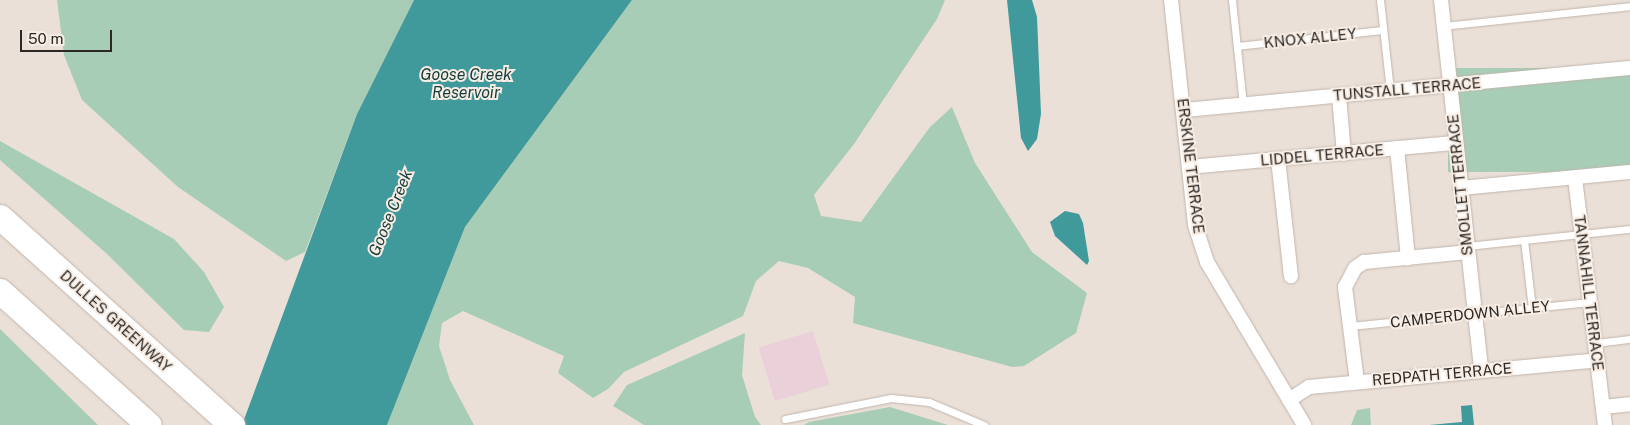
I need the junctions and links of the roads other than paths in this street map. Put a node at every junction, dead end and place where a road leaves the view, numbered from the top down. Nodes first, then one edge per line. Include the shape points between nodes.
1 (1172, 0) edge
2 (1232, 0) edge
3 (1380, 0) edge
4 (1441, 0) edge
5 (1630, 6) edge
6 (1444, 26) junction
7 (1383, 30) junction
8 (1237, 46) junction
9 (1630, 68) edge
10 (1449, 85) junction
11 (1390, 92) junction
12 (1339, 96) junction
13 (1243, 104) junction
14 (1184, 110) junction
15 (1455, 143) junction
16 (1397, 148) junction
17 (1344, 154) junction
18 (1278, 159) junction
19 (1189, 167) junction
20 (1630, 172) edge
21 (1576, 178) junction
22 (1460, 188) junction
23 (0, 218) edge
24 (1630, 229) edge
25 (1582, 234) junction
26 (1524, 240) junction
27 (1467, 249) junction
28 (1408, 258) junction
29 (1291, 276) dead end
30 (0, 292) edge
31 (1591, 302) junction
32 (1532, 308) junction
33 (1474, 313) junction
34 (1350, 326) junction
35 (1630, 339) edge
36 (1596, 343) junction
37 (1598, 360) junction
38 (1482, 369) junction
39 (1357, 382) junction
40 (1288, 400) junction
41 (1630, 404) edge
42 (1603, 407) junction
43 (785, 419) dead end
44 (146, 423) edge
45 (232, 425) edge
46 (984, 425) edge
47 (1304, 425) edge
48 (1605, 425) edge

1 - 14 street, ERSKINE TERRACE
2 - 8 lane
3 - 7 lane
4 - 6 street, SMOLLET TERRACE
5 - 6 lane
6 - 10 street, SMOLLET TERRACE
7 - 8 lane, KNOX ALLEY
7 - 11 lane
8 - 13 lane
9 - 10 street, TUNSTALL TERRACE
10 - 11 street, TUNSTALL TERRACE
10 - 15 street, SMOLLET TERRACE
11 - 12 street, TUNSTALL TERRACE
12 - 13 street, TUNSTALL TERRACE
12 - 17 street
13 - 14 street, TUNSTALL TERRACE
14 - 19 street, ERSKINE TERRACE
15 - 16 street, LIDDEL TERRACE
15 - 22 street, SMOLLET TERRACE
16 - 17 street, LIDDEL TERRACE
16 - 28 street
17 - 18 street, LIDDEL TERRACE
18 - 19 street, LIDDEL TERRACE
18 - 29 street
19 - 40 street, ERSKINE TERRACE via 1195,225 1207,262
20 - 21 street
21 - 22 street
21 - 25 street, TANNAHILL TERRACE
22 - 27 street, SMOLLET TERRACE
23 - 45 highway, DULLES GREENWAY
24 - 25 lane
25 - 26 lane
25 - 31 street, TANNAHILL TERRACE
26 - 27 lane
26 - 32 lane
27 - 28 street
27 - 33 street, SMOLLET TERRACE
28 - 34 street via 1364,262 1355,268 1346,287
30 - 44 highway
31 - 32 lane, CAMPERDOWN ALLEY
31 - 36 street, TANNAHILL TERRACE
32 - 33 lane, CAMPERDOWN ALLEY
33 - 34 lane, CAMPERDOWN ALLEY
33 - 38 street, SMOLLET TERRACE
34 - 39 street
35 - 36 lane
36 - 37 street, TANNAHILL TERRACE
37 - 38 street, REDPATH TERRACE
37 - 42 street, TANNAHILL TERRACE
38 - 39 street, REDPATH TERRACE
39 - 40 street, REDPATH TERRACE via 1310,387
40 - 47 street, ERSKINE TERRACE
41 - 42 street
42 - 48 street, TANNAHILL TERRACE
43 - 46 lane via 891,398 929,402

